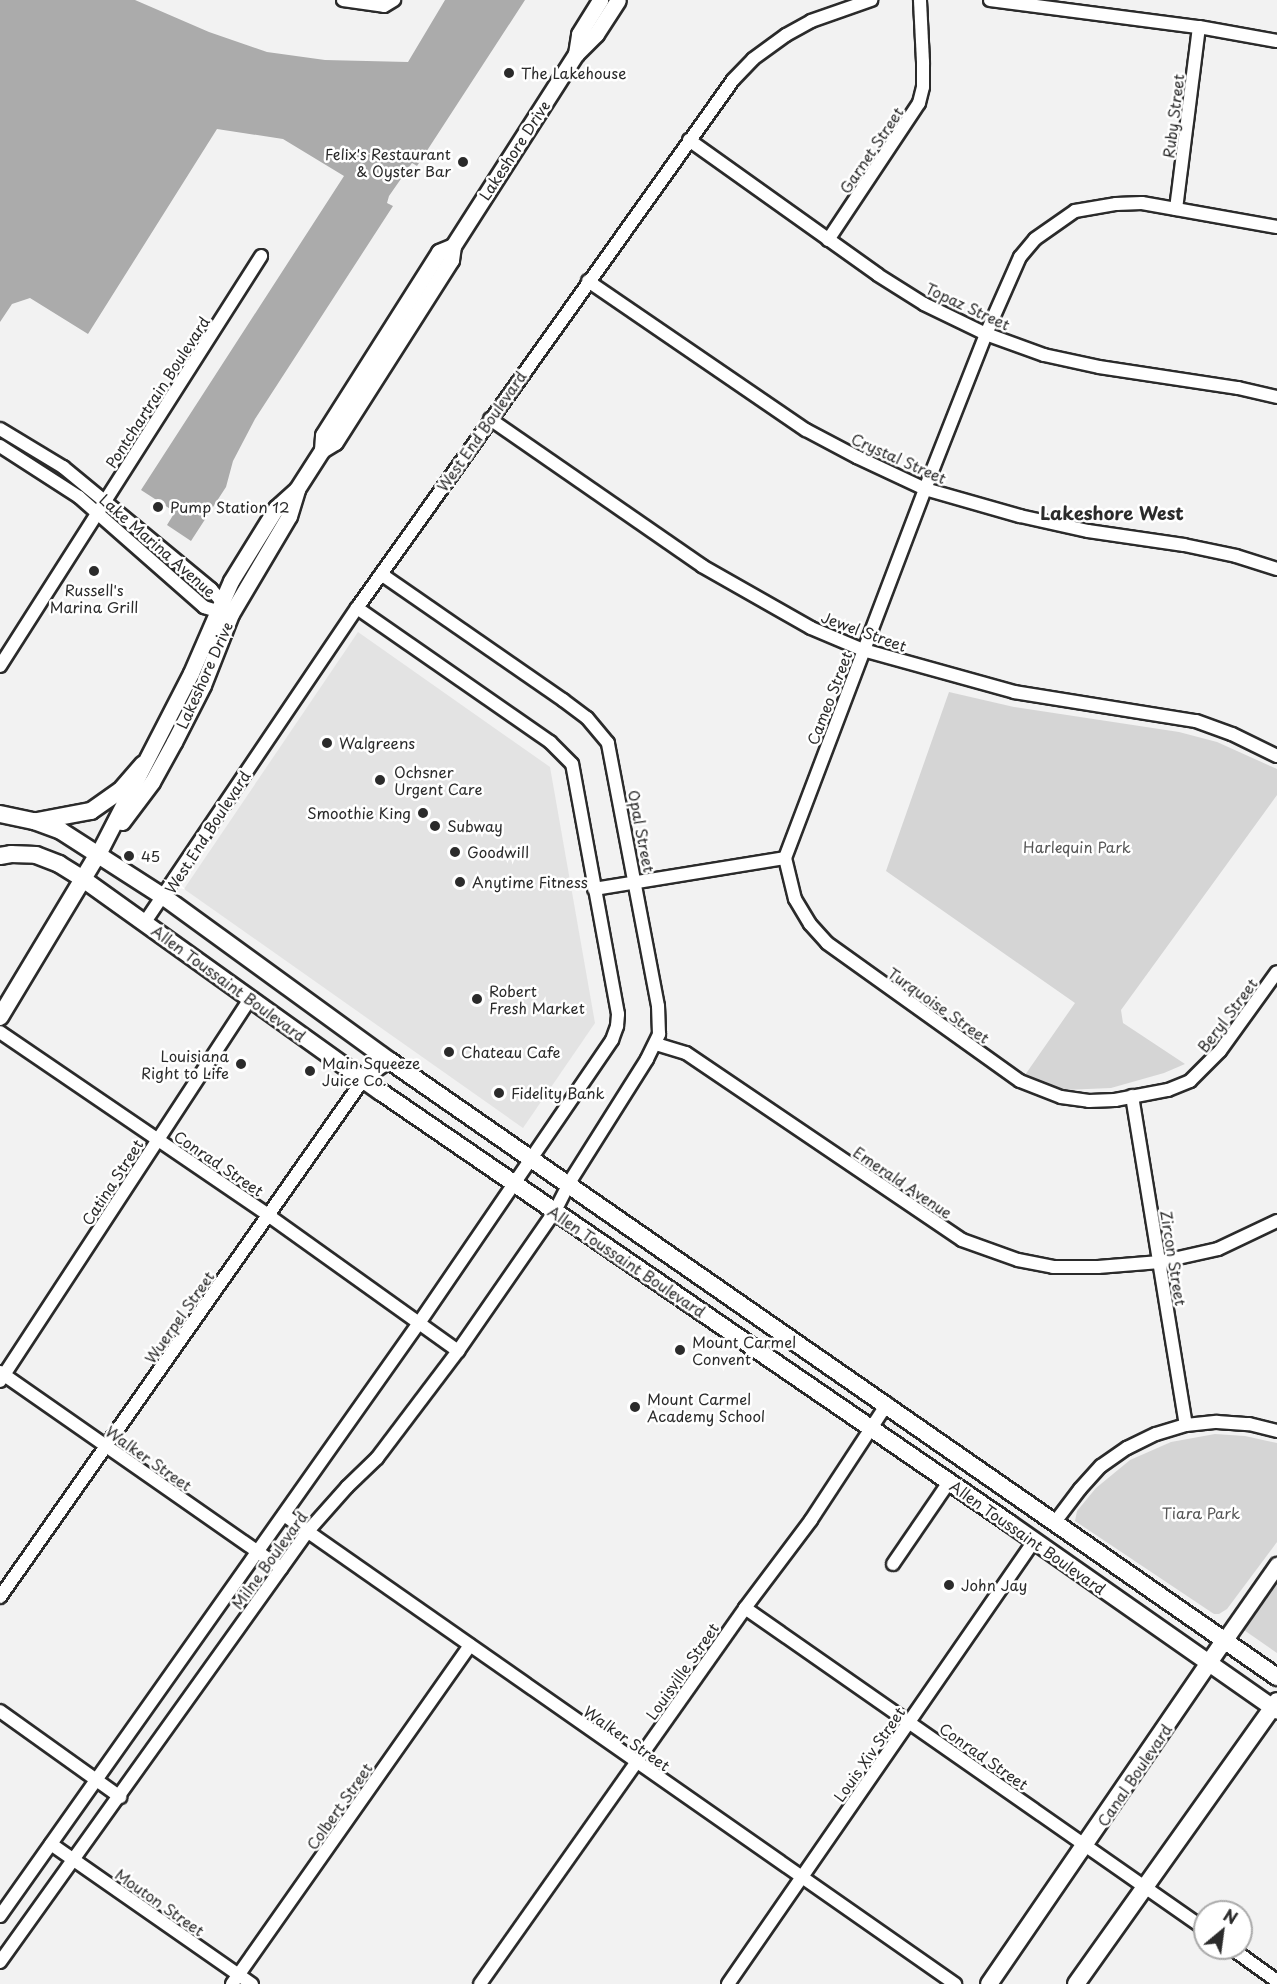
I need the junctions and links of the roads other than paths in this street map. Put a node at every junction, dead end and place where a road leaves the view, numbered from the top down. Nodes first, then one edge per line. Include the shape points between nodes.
1 (343, 0) edge
2 (394, 0) edge
3 (600, 0) edge
4 (618, 0) edge
5 (872, 0) edge
6 (920, 0) edge
7 (990, 0) edge
8 (1199, 27) junction
9 (1277, 41) edge
10 (576, 54) junction
11 (689, 140) junction
12 (1176, 209) junction
13 (1277, 226) edge
14 (828, 240) junction
15 (261, 256) dead end
16 (588, 281) junction
17 (986, 334) junction
18 (1277, 397) edge
19 (490, 419) junction
20 (0, 429) edge
21 (0, 446) edge
22 (925, 489) junction
23 (101, 507) junction
24 (1277, 569) edge
25 (381, 574) junction
26 (357, 608) junction
27 (224, 609) junction
28 (863, 650) junction
29 (0, 666) edge
30 (1277, 756) edge
31 (143, 765) junction
32 (0, 814) edge
33 (34, 821) junction
34 (98, 854) junction
35 (0, 856) edge
36 (785, 858) junction
37 (83, 879) junction
38 (636, 882) junction
39 (594, 889) junction
40 (164, 897) junction
41 (145, 922) junction
42 (1277, 972) edge
43 (250, 999) junction
44 (0, 1017) edge
45 (0, 1032) edge
46 (656, 1044) junction
47 (390, 1061) junction
48 (363, 1080) junction
49 (1132, 1096) junction
50 (158, 1139) junction
51 (532, 1158) junction
52 (514, 1183) junction
53 (569, 1183) junction
54 (555, 1211) junction
55 (268, 1215) junction
56 (1277, 1221) edge
57 (1160, 1263) junction
58 (419, 1323) junction
59 (458, 1351) junction
60 (1, 1376) edge
61 (888, 1404) junction
62 (1186, 1425) junction
63 (872, 1428) junction
64 (1277, 1431) edge
65 (107, 1446) junction
66 (947, 1446) junction
67 (932, 1470) junction
68 (949, 1482) junction
69 (284, 1515) junction
70 (1055, 1522) junction
71 (308, 1531) junction
72 (1034, 1541) junction
73 (257, 1551) junction
74 (893, 1564) dead end
75 (1277, 1565) edge
76 (281, 1568) junction
77 (1131, 1576) junction
78 (0, 1598) edge
79 (1115, 1598) junction
80 (745, 1608) junction
81 (1224, 1641) junction
82 (470, 1645) junction
83 (1208, 1664) junction
84 (1277, 1677) edge
85 (1275, 1707) edge
86 (0, 1711) edge
87 (909, 1722) junction
88 (637, 1763) junction
89 (96, 1780) junction
90 (120, 1797) junction
91 (51, 1844) junction
92 (1086, 1846) junction
93 (75, 1861) junction
94 (802, 1878) junction
95 (1144, 1886) junction
96 (0, 1916) edge
97 (1193, 1921) edge
98 (1248, 1960) edge
99 (0, 1962) edge
100 (235, 1979) edge
101 (1277, 1980) edge
102 (252, 1984) edge
103 (480, 1984) edge
104 (728, 1984) edge
105 (955, 1984) edge
106 (989, 1984) edge
107 (1076, 1984) edge

1 - 2 street via 384,6
3 - 10 street, Lakeshore Drive via 579,34
4 - 10 street, Lakeshore Drive via 596,34
5 - 11 street, West End Boulevard via 811,21 762,52 733,80
6 - 14 street, Garnet Street via 923,87 919,104
7 - 8 street
8 - 9 street
8 - 12 street, Ruby Street
10 - 27 street, Lakeshore Drive via 453,246 452,260 386,348 335,442 322,450 297,489 290,516
11 - 14 street, Topaz Street
11 - 16 street, West End Boulevard
12 - 13 street, Cameo Street
12 - 17 street, Cameo Street via 1142,203 1094,207 1075,211 1055,224 1035,238 1020,257
14 - 17 street, Topaz Street via 924,304
15 - 23 street, Pontchartrain Boulevard
16 - 19 street, West End Boulevard
16 - 22 street, Crystal Street via 806,430
17 - 18 street, Topaz Street via 1044,355 1099,367
17 - 22 street, Cameo Street
19 - 25 street, West End Boulevard
19 - 28 street, Jewel Street via 702,566 810,628
20 - 23 street, Lake Marina Avenue via 63,467
21 - 23 street, Lake Marina Avenue
22 - 24 street, Crystal Street via 1020,516 1184,545
22 - 28 street, Cameo Street
23 - 27 street, Lake Marina Avenue via 211,589
23 - 27 street, Lake Marina Avenue via 204,607
23 - 29 street, Pontchartrain Boulevard
25 - 26 street, West End Boulevard
25 - 38 street, Opal Street via 563,700 598,729 612,758
26 - 39 street via 565,755 572,764 578,787
26 - 40 street, West End Boulevard
27 - 31 street, Lakeshore Drive
27 - 34 street, Lakeshore Drive via 203,685 174,742 152,782
28 - 30 street, Jewel Street via 1014,692 1196,721
28 - 36 street, Cameo Street
31 - 33 main road via 120,791 91,811
31 - 34 street, Lakeshore Drive
32 - 33 main road, Allen Toussaint Boulevard
33 - 34 main road, Allen Toussaint Boulevard via 61,831
34 - 37 main road, Lakeshore Drive
34 - 40 main road, Allen Toussaint Boulevard
35 - 37 main road, Allen Toussaint Boulevard via 36,855
36 - 38 street
36 - 49 street, Turquoise Street via 795,899 827,943 1020,1081 1040,1090 1089,1101
37 - 41 main road, Allen Toussaint Boulevard
37 - 44 main road
38 - 39 street
38 - 46 street, Opal Street via 658,1006
39 - 51 street via 617,1026 612,1040
40 - 41 street, West End Boulevard
40 - 47 main road, Allen Toussaint Boulevard
41 - 43 main road, Allen Toussaint Boulevard
42 - 49 street, Beryl Street via 1199,1074 1168,1090
43 - 48 main road, Allen Toussaint Boulevard
43 - 50 street, Catina Street
45 - 50 street, Conrad Street
46 - 53 street, Opal Street
46 - 57 street, Emerald Avenue via 686,1053 975,1247 1053,1267
47 - 48 street, Wuerpel Street
47 - 51 main road, Allen Toussaint Boulevard
48 - 52 main road, Allen Toussaint Boulevard
48 - 55 street, Wuerpel Street
49 - 57 street, Zircon Street
50 - 55 street, Conrad Street
50 - 60 street, Catina Street
51 - 52 street, Milne Boulevard
51 - 53 main road, Allen Toussaint Boulevard
52 - 54 main road, Allen Toussaint Boulevard
52 - 58 street, Milne Boulevard
53 - 54 street, Milne Boulevard
53 - 61 main road, Allen Toussaint Boulevard
54 - 59 street, Milne Boulevard
54 - 63 main road, Allen Toussaint Boulevard
55 - 58 street, Conrad Street
55 - 65 street, Wuerpel Street
56 - 57 street, Emerald Avenue via 1218,1248
57 - 62 street, Zircon Street
58 - 59 street, Conrad Street
58 - 69 street, Milne Boulevard
59 - 71 street, Milne Boulevard via 378,1458
60 - 65 street, Walker Street
61 - 63 street, Louisville Street
61 - 66 main road, Allen Toussaint Boulevard
62 - 64 street via 1233,1423
62 - 70 street via 1148,1437 1114,1456 1080,1488
63 - 67 main road, Allen Toussaint Boulevard
63 - 80 street, Louisville Street via 811,1520
65 - 73 street, Walker Street
65 - 78 street, Wuerpel Street
66 - 67 main road
66 - 70 main road, Allen Toussaint Boulevard
67 - 68 main road, Allen Toussaint Boulevard
68 - 72 main road, Allen Toussaint Boulevard
68 - 74 street
69 - 71 street, Walker Street
69 - 73 street, Milne Boulevard
70 - 77 main road, Allen Toussaint Boulevard
71 - 76 street, Milne Boulevard
71 - 82 street, Walker Street
72 - 79 main road, Allen Toussaint Boulevard
72 - 87 street, Louis Xiv Street
73 - 76 street, Walker Street
73 - 89 street, Milne Boulevard
75 - 81 street, Canal Boulevard
76 - 90 street, Milne Boulevard
77 - 79 main road
77 - 81 main road, Allen Toussaint Boulevard
79 - 83 main road, Allen Toussaint Boulevard
80 - 87 street, Conrad Street
80 - 88 street, Louisville Street
81 - 83 main road, Canal Boulevard
81 - 84 main road, Allen Toussaint Boulevard
82 - 88 street, Walker Street
82 - 100 street, Colbert Street
83 - 85 main road, Allen Toussaint Boulevard
83 - 92 main road, Canal Boulevard
85 - 95 main road
86 - 89 street
87 - 92 street, Conrad Street
87 - 94 street, Louis Xiv Street
88 - 94 street, Walker Street
88 - 103 street, Louisville Street
89 - 90 street
89 - 91 street, Milne Boulevard
90 - 93 street, Milne Boulevard
91 - 93 street, Mouton Street
91 - 96 street, Milne Boulevard
92 - 95 street, Conrad Street
92 - 106 main road, Canal Boulevard
93 - 99 street, Milne Boulevard
93 - 100 street, Mouton Street
94 - 104 street, Louis Xiv Street
94 - 105 street, Walker Street
95 - 97 street, Conrad Street
95 - 107 main road
98 - 101 street
100 - 102 street, Mouton Street

